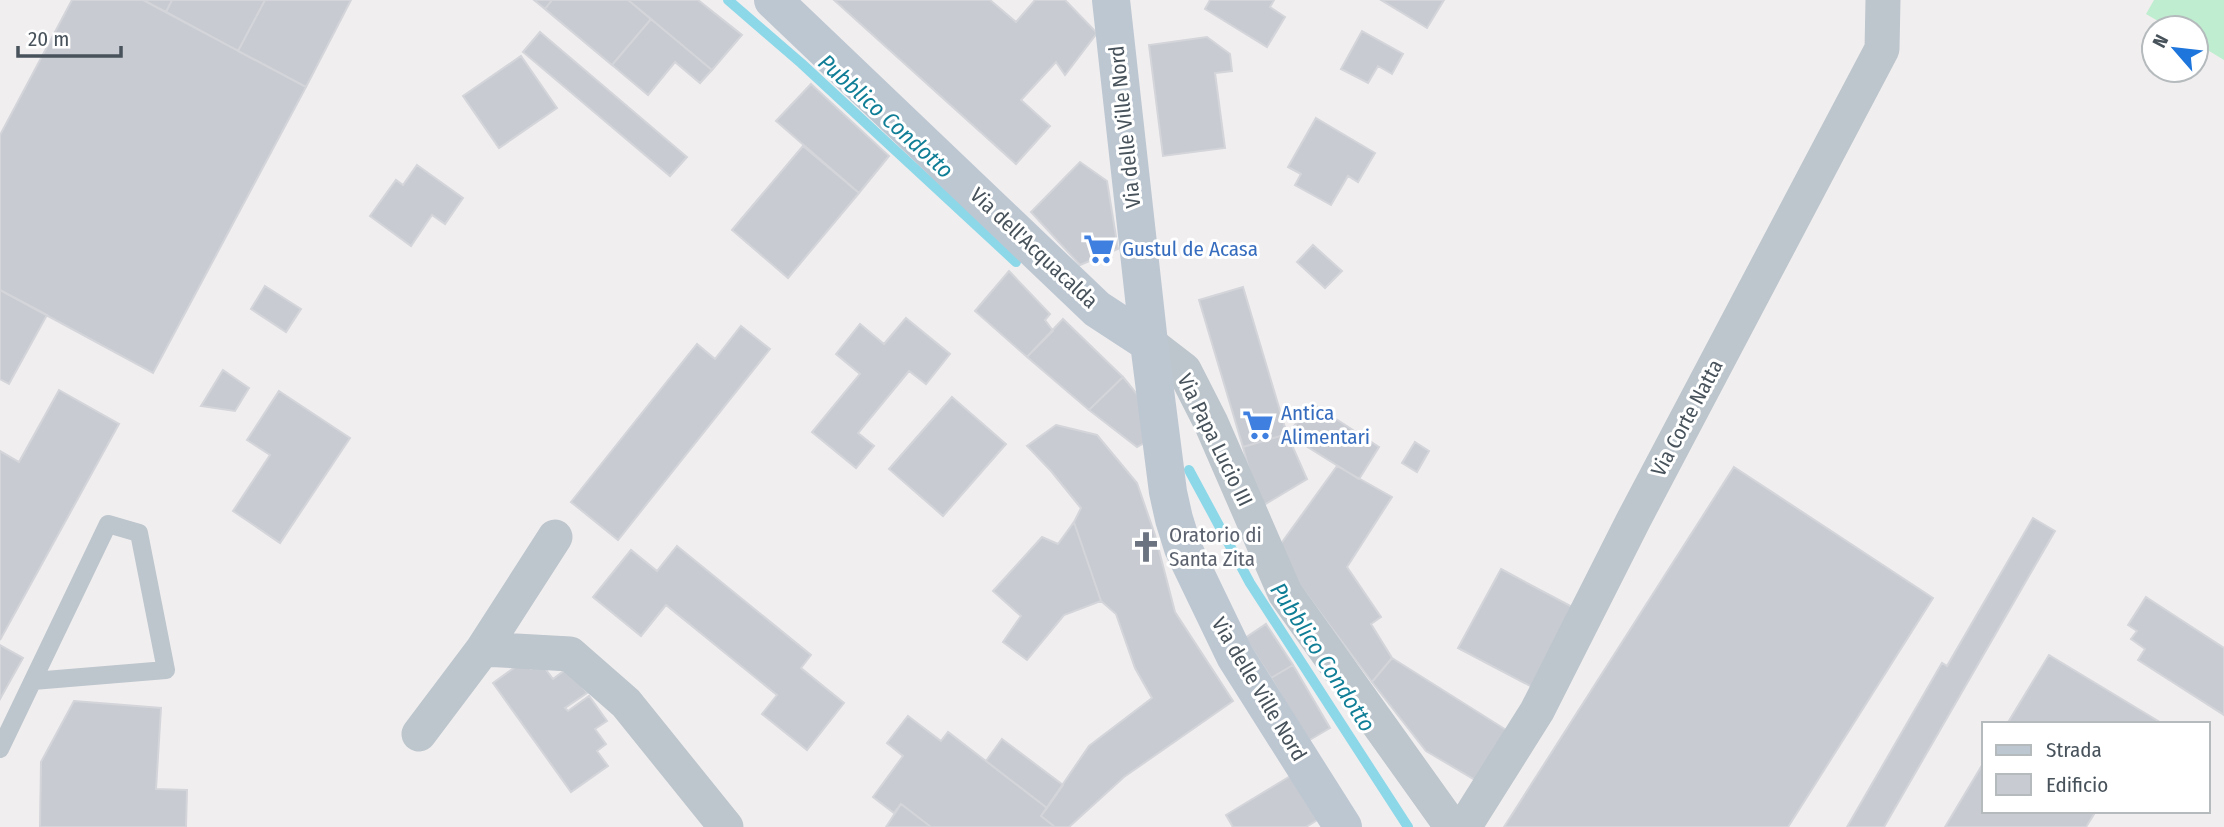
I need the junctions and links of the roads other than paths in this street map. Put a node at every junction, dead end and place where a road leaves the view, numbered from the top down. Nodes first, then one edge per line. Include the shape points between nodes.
1 (773, 0) edge
2 (1111, 0) edge
3 (1883, 0) edge
4 (1149, 343) junction
5 (555, 537) dead end
6 (483, 649) junction
7 (33, 681) junction
8 (419, 734) dead end
9 (0, 749) edge
10 (726, 827) edge
11 (1343, 827) edge
12 (1452, 827) edge
13 (1464, 827) edge

1 - 4 street, Via dell'Acquacalda via 1097,309
2 - 4 street, Via delle Ville Nord
3 - 13 street, Via Corte Natta via 1882,48 1537,711
4 - 11 street, Via delle Ville Nord via 1168,492 1183,548 1235,656
4 - 12 street, Via Papa Lucio III via 1184,370 1285,593
5 - 6 street
6 - 8 street
6 - 10 street via 570,653 626,703
7 - 7 lane via 108,524 139,533 166,670
7 - 9 lane

